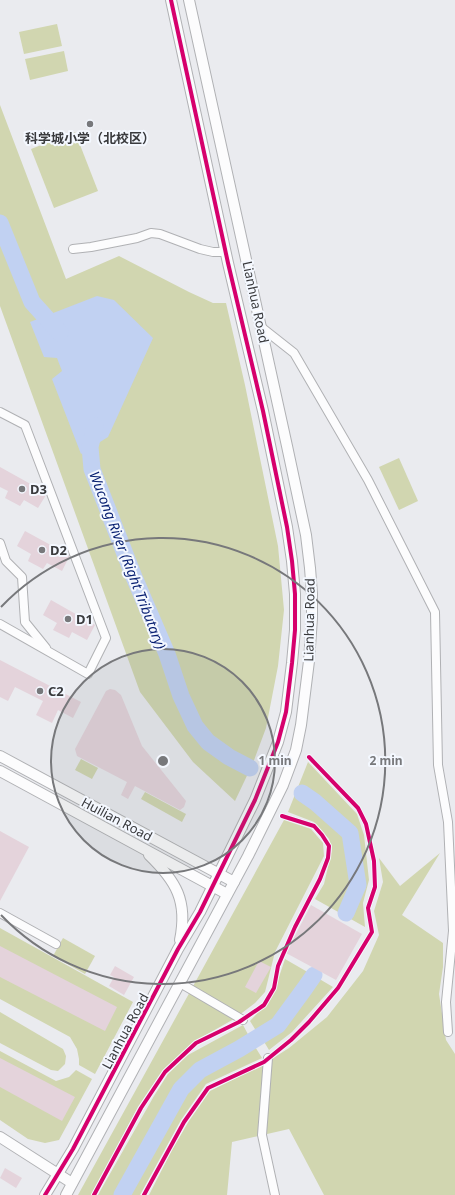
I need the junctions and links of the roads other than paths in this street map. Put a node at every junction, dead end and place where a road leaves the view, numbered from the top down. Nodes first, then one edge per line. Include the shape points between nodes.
1 (171, 0) edge
2 (189, 0) edge
3 (73, 249) dead end
4 (226, 252) junction
5 (261, 327) junction
6 (2, 413) edge
7 (0, 422) edge
8 (0, 543) edge
9 (0, 624) edge
10 (50, 652) junction
11 (0, 756) edge
12 (0, 771) edge
13 (138, 844) junction
14 (220, 874) junction
15 (234, 882) junction
16 (213, 886) junction
17 (227, 894) junction
18 (0, 913) edge
19 (454, 931) edge
20 (56, 944) dead end
21 (178, 949) junction
22 (180, 983) junction
23 (243, 1020) dead end
24 (448, 1032) dead end
25 (268, 1058) dead end
26 (0, 1137) edge
27 (58, 1174) junction
28 (72, 1183) junction
29 (45, 1195) edge
30 (66, 1195) edge
31 (275, 1195) edge

1 - 4 street, Lianhua Road
2 - 5 street, Lianhua Road
3 - 4 street via 137,238 151,233 200,249
4 - 14 street, Lianhua Road via 286,520 292,561 295,616 286,712 278,742 255,800
5 - 15 street, Lianhua Road via 306,535 312,618 309,661 296,750 273,808
5 - 19 street via 294,353 368,480 435,612 438,766 448,822
6 - 7 street
6 - 10 street via 25,425 106,638 88,674
8 - 10 street via 6,561 22,577 25,622
9 - 10 street
11 - 14 street, Huilian Road
12 - 13 street, Huilian Road
13 - 16 street, Huilian Road
13 - 21 street via 163,868 179,894 183,926
14 - 15 street, Huilian Road
14 - 16 street, Lianhua Road
15 - 17 street, Lianhua Road
16 - 17 street, Huilian Road
16 - 21 street, Lianhua Road
17 - 22 street, Lianhua Road
18 - 20 street
19 - 24 street via 446,1002
21 - 27 street, Lianhua Road via 100,1100
22 - 23 street
22 - 28 street, Lianhua Road
25 - 31 street via 262,1135
26 - 27 street
27 - 28 street
27 - 29 street, Lianhua Road
28 - 30 street, Lianhua Road

